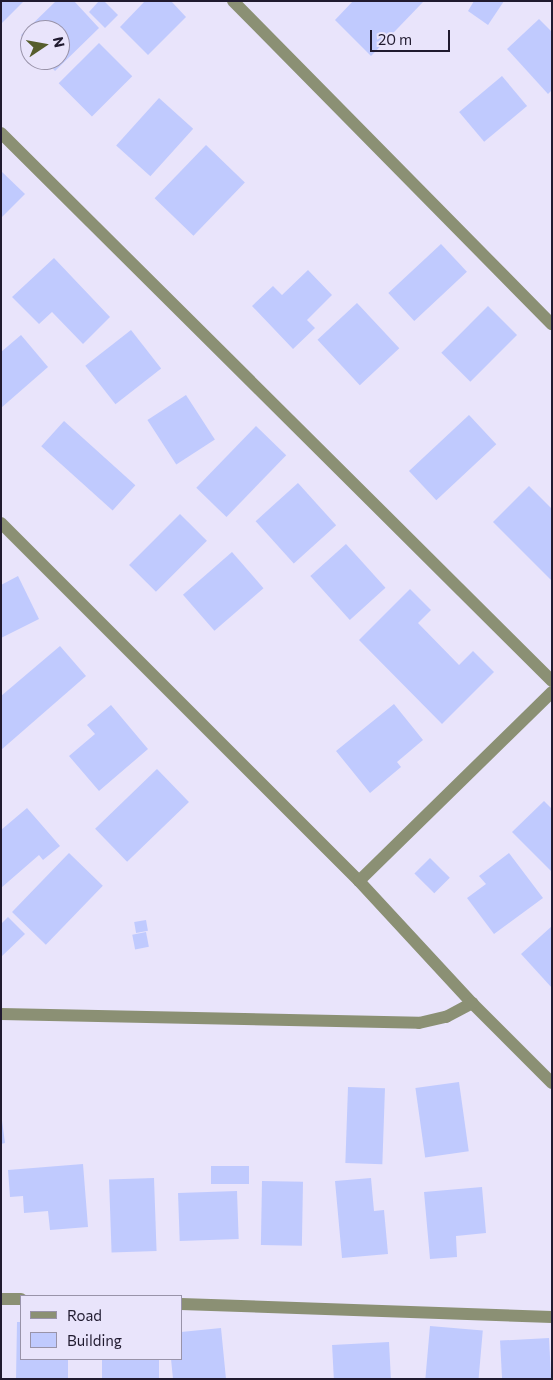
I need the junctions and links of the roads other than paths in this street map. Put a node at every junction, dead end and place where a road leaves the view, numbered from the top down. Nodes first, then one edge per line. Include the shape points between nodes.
1 (232, 1) edge
2 (1, 133) edge
3 (552, 324) edge
4 (1, 523) edge
5 (552, 681) edge
6 (552, 692) edge
7 (359, 881) junction
8 (472, 1003) junction
9 (1, 1014) edge
10 (552, 1083) edge
11 (1, 1299) edge
12 (20, 1299) edge
13 (182, 1304) edge
14 (552, 1317) edge

1 - 3 street
2 - 5 street
4 - 7 street
6 - 7 street
7 - 8 street
8 - 9 street via 446,1017 419,1023
8 - 10 street
11 - 12 street
13 - 14 street

